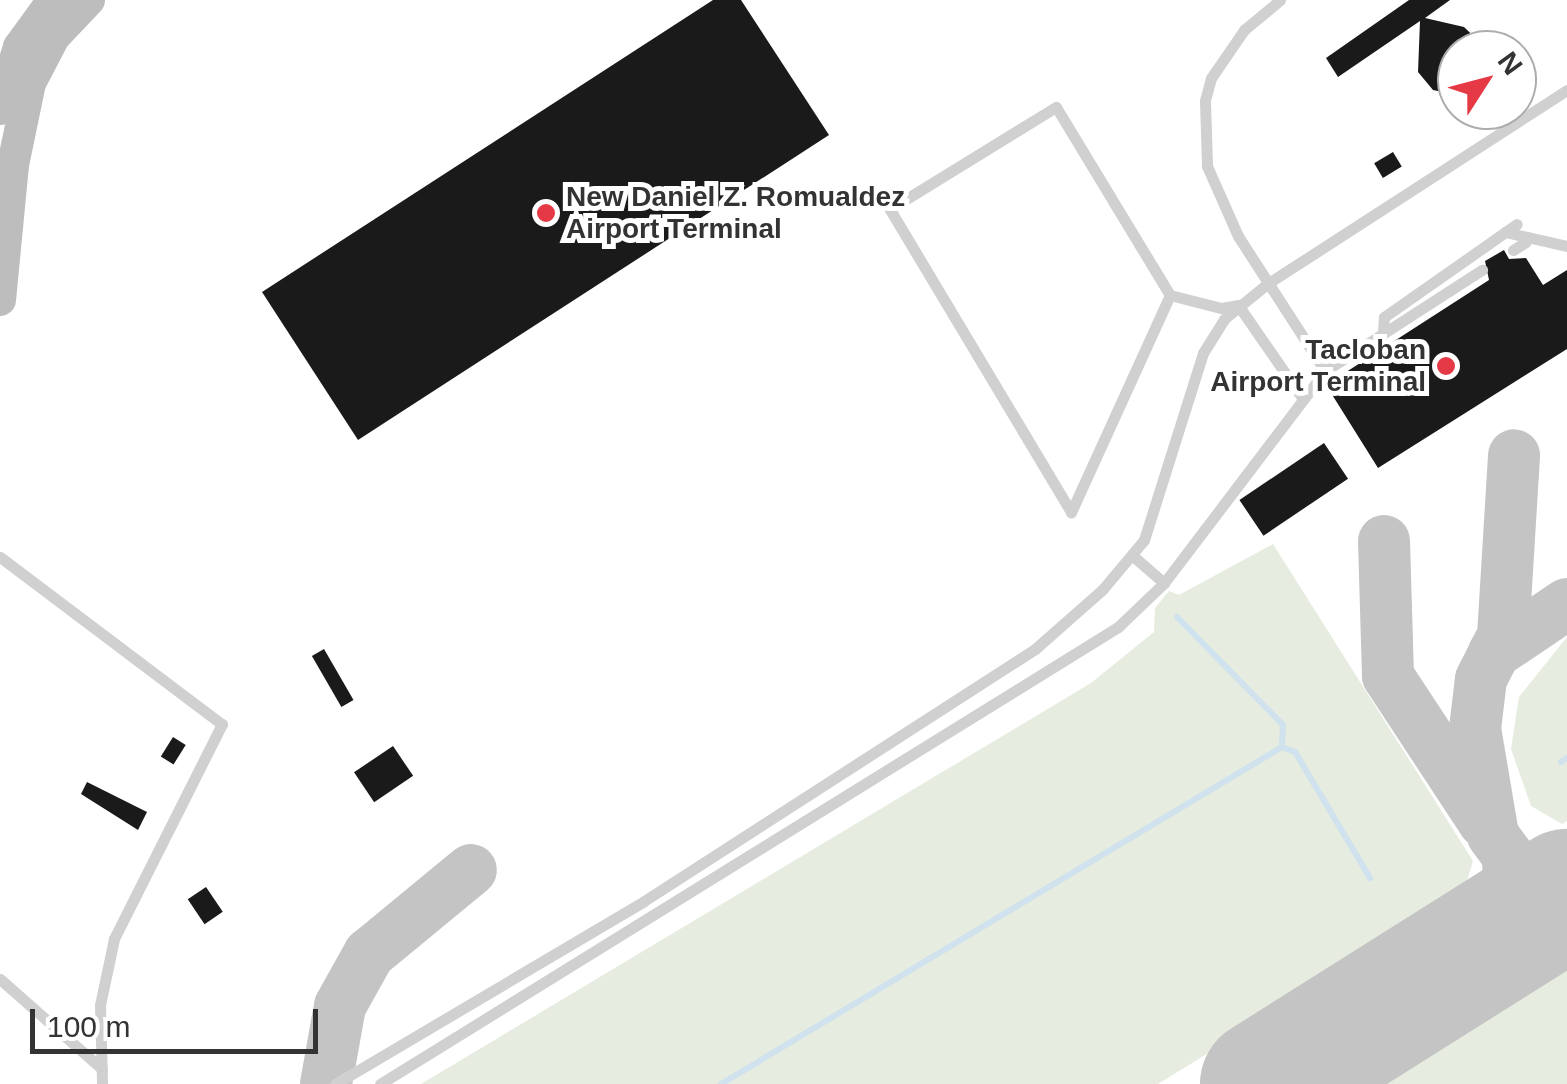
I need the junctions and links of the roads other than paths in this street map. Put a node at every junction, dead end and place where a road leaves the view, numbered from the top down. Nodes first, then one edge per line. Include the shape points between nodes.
1 (53, 0) edge
2 (90, 0) edge
3 (1280, 0) edge
4 (1567, 90) edge
5 (0, 109) edge
6 (1518, 224) dead end
7 (1505, 232) junction
8 (1526, 242) junction
9 (1567, 246) edge
10 (1513, 250) dead end
11 (1482, 270) dead end
12 (1267, 284) junction
13 (1170, 295) junction
14 (0, 300) edge
15 (1238, 305) junction
16 (1384, 334) junction
17 (1325, 371) junction
18 (1300, 396) junction
19 (1133, 556) junction
20 (0, 557) edge
21 (1164, 583) junction
22 (991, 682) junction
23 (1002, 702) junction
24 (644, 901) junction
25 (653, 917) junction
26 (0, 979) edge
27 (102, 1068) junction
28 (102, 1084) edge
29 (335, 1084) edge
30 (380, 1084) edge

1 - 5 main road via 19,47
2 - 14 main road via 54,37 30,83 13,165
3 - 12 lane via 1222,56 1205,101 1207,166
4 - 12 lane
6 - 7 lane
7 - 8 lane
7 - 16 lane via 1384,317
8 - 9 lane
8 - 10 lane
11 - 16 lane
12 - 15 lane
12 - 17 lane
13 - 13 lane via 1056,107 890,209 1071,512
13 - 15 lane via 1221,308
15 - 18 lane
15 - 19 lane via 1203,354 1156,513
16 - 17 lane
17 - 18 lane
18 - 21 lane
19 - 21 lane
19 - 22 lane via 1074,617
20 - 27 lane via 222,724 114,939 100,1006
21 - 23 lane via 1118,627
22 - 23 lane
22 - 24 lane
23 - 25 lane
24 - 25 lane
24 - 29 lane
25 - 30 lane
26 - 27 lane
27 - 28 lane

